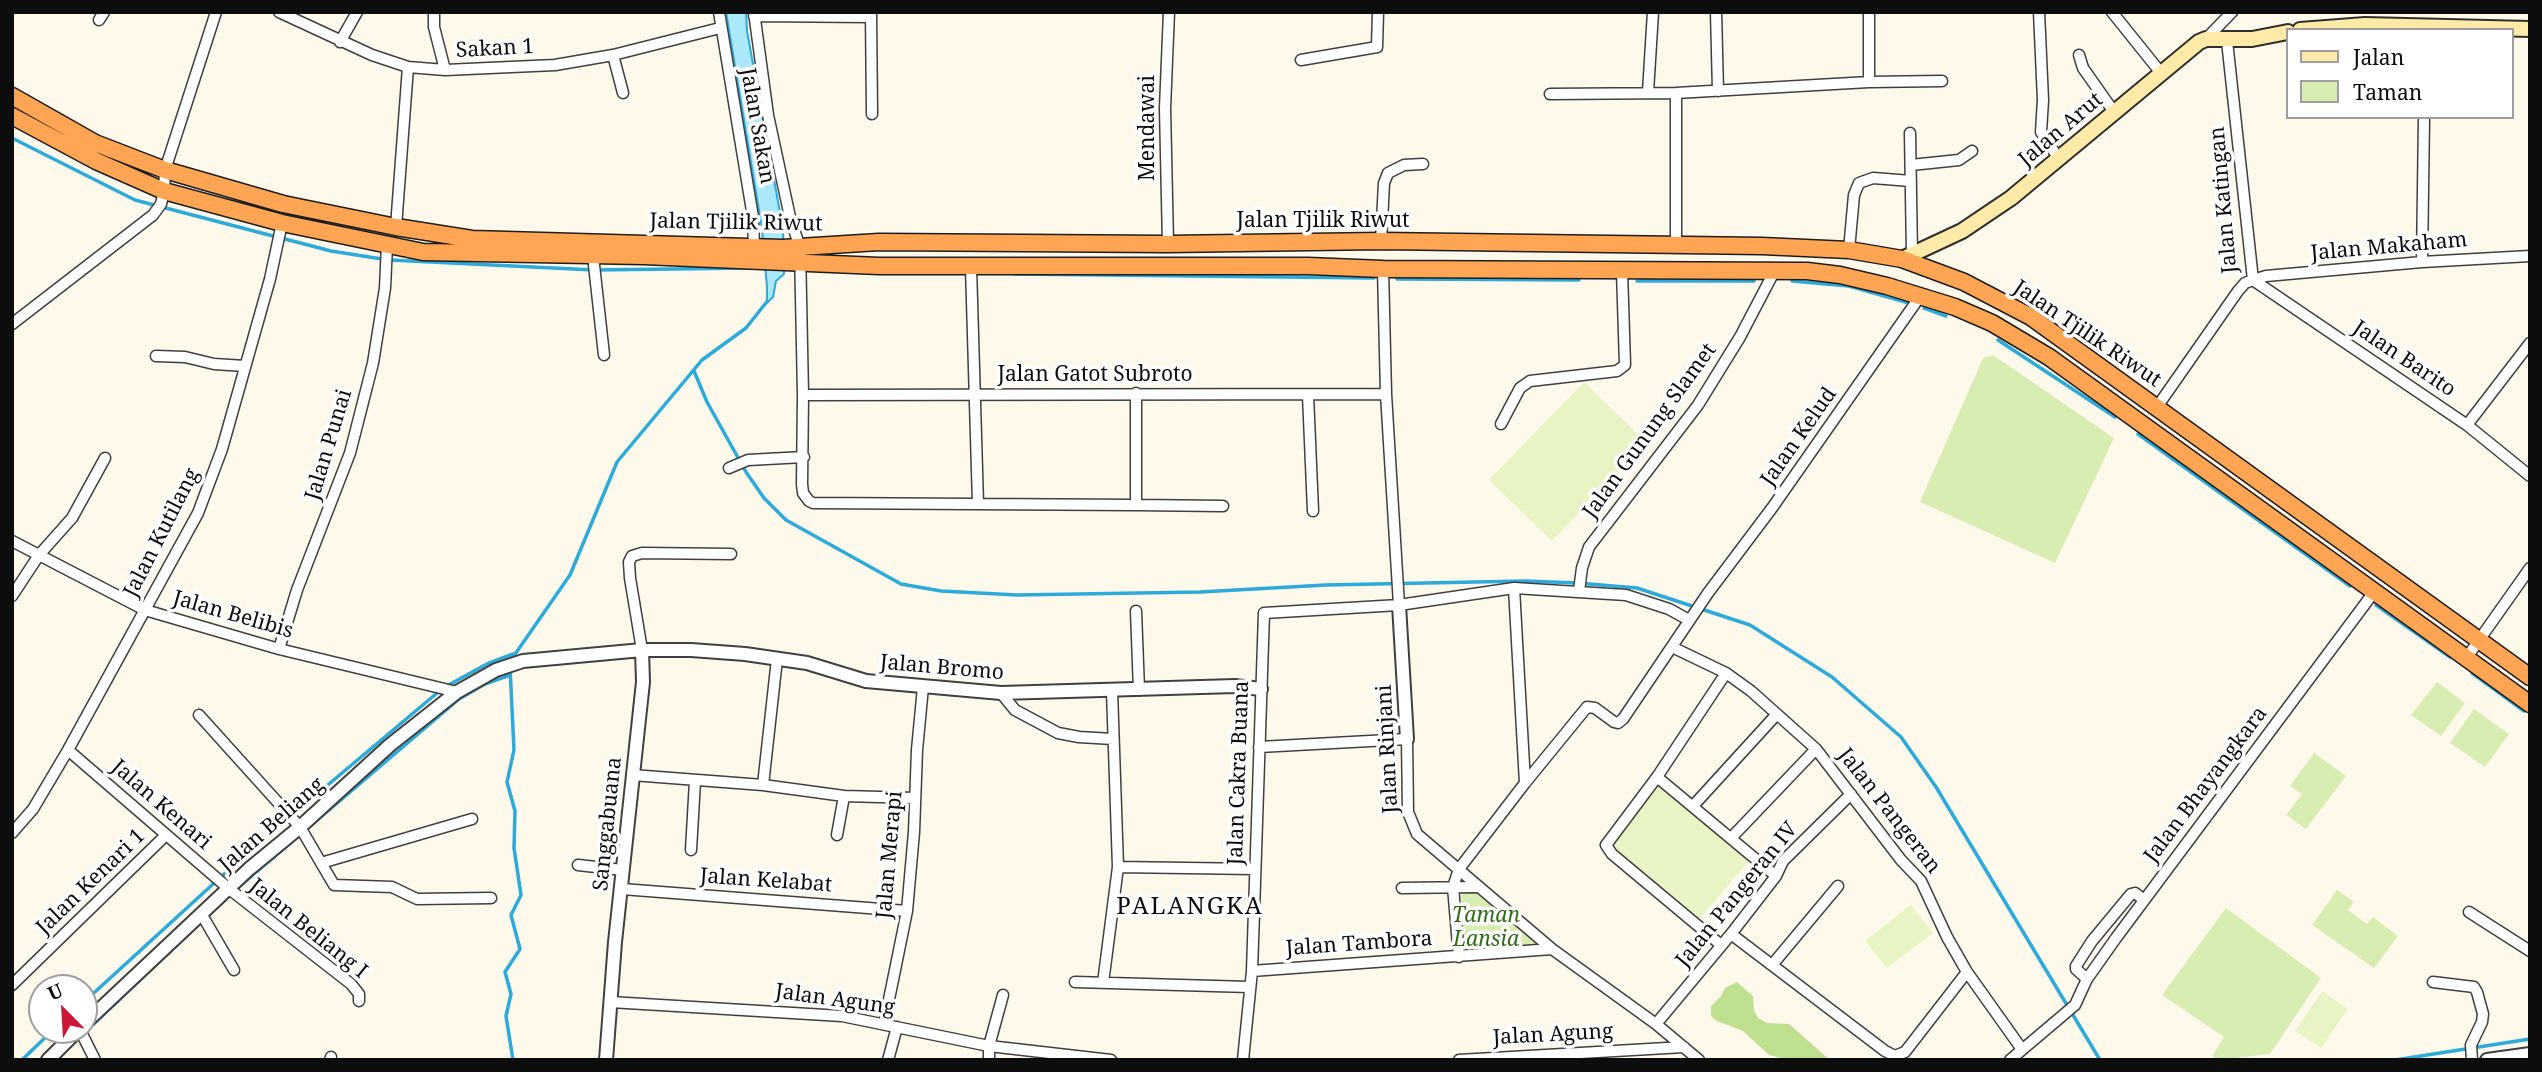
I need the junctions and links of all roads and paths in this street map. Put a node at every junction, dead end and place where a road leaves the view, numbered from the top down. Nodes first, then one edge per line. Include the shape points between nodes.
1 (216, 12) edge
2 (279, 12) edge
3 (357, 12) edge
4 (434, 12) edge
5 (719, 12) edge
6 (1169, 12) edge
7 (1378, 12) edge
8 (1653, 12) edge
9 (1716, 12) edge
10 (1868, 12) edge
11 (2039, 12) edge
12 (2112, 12) edge
13 (2232, 12) edge
14 (754, 14) edge
15 (871, 14) edge
16 (720, 28) junction
17 (2316, 28) edge
18 (2442, 28) edge
19 (2286, 32) edge
20 (2206, 39) junction
21 (340, 41) junction
22 (2227, 41) junction
23 (613, 55) junction
24 (2079, 55) dead end
25 (1301, 60) dead end
26 (408, 67) junction
27 (444, 71) junction
28 (2161, 73) junction
29 (1942, 81) dead end
30 (1869, 82) junction
31 (1718, 91) junction
32 (1648, 92) junction
33 (623, 93) dead end
34 (1676, 93) junction
35 (1550, 94) dead end
36 (12, 96) edge
37 (2114, 112) junction
38 (872, 114) dead end
39 (12, 116) edge
40 (2424, 119) edge
41 (1910, 133) dead end
42 (1972, 151) dead end
43 (2059, 159) junction
44 (1423, 164) dead end
45 (1911, 165) junction
46 (164, 170) junction
47 (1911, 181) junction
48 (164, 191) junction
49 (282, 223) junction
50 (396, 227) junction
51 (1381, 241) junction
52 (1557, 243) junction
53 (1168, 244) junction
54 (387, 245) junction
55 (1676, 245) junction
56 (644, 249) junction
57 (1849, 250) junction
58 (761, 252) junction
59 (801, 254) junction
60 (593, 256) junction
61 (2530, 256) edge
62 (1907, 257) junction
63 (2422, 262) junction
64 (971, 267) junction
65 (1383, 269) junction
66 (1558, 270) junction
67 (1622, 271) junction
68 (1774, 272) junction
69 (2253, 280) junction
70 (1964, 282) junction
71 (1887, 286) junction
72 (1921, 295) junction
73 (1955, 307) junction
74 (12, 324) edge
75 (2530, 343) edge
76 (604, 355) dead end
77 (156, 356) dead end
78 (245, 366) junction
79 (973, 393) junction
80 (1136, 393) junction
81 (1386, 394) junction
82 (803, 395) junction
83 (1308, 395) junction
84 (2157, 407) junction
85 (1501, 424) dead end
86 (2467, 425) junction
87 (804, 457) junction
88 (105, 458) dead end
89 (738, 464) dead end
90 (2530, 476) edge
91 (978, 504) junction
92 (1136, 505) junction
93 (1223, 506) dead end
94 (1312, 511) dead end
95 (12, 541) edge
96 (730, 554) dead end
97 (39, 555) junction
98 (2369, 560) junction
99 (2530, 568) edge
100 (2356, 579) junction
101 (1580, 584) junction
102 (1514, 588) junction
103 (2374, 592) junction
104 (12, 596) edge
105 (1398, 599) junction
106 (145, 610) junction
107 (1136, 611) dead end
108 (1693, 615) junction
109 (2479, 642) junction
110 (1672, 647) junction
111 (279, 649) junction
112 (642, 650) junction
113 (777, 659) junction
114 (2465, 660) junction
115 (496, 670) joint
116 (1726, 673) junction
117 (2530, 677) edge
118 (923, 687) junction
119 (1261, 689) junction
120 (1112, 691) junction
121 (1139, 691) junction
122 (457, 692) junction
123 (1001, 693) junction
124 (2530, 704) edge
125 (1777, 714) junction
126 (199, 715) dead end
127 (1113, 738) junction
128 (1407, 739) junction
129 (1259, 747) junction
130 (1816, 749) junction
131 (68, 750) junction
132 (632, 775) junction
133 (1657, 777) junction
134 (695, 781) junction
135 (1525, 783) junction
136 (763, 785) junction
137 (1852, 794) junction
138 (845, 796) junction
139 (915, 798) junction
140 (1693, 806) junction
141 (472, 819) dead end
142 (300, 827) junction
143 (12, 833) edge
144 (166, 835) junction
145 (836, 835) dead end
146 (1732, 838) junction
147 (691, 850) dead end
148 (321, 863) junction
149 (578, 865) dead end
150 (1118, 867) junction
151 (1254, 869) junction
152 (1459, 869) junction
153 (624, 870) junction
154 (1776, 876) junction
155 (1838, 886) dead end
156 (1452, 887) junction
157 (1477, 887) junction
158 (228, 888) junction
159 (1402, 888) dead end
160 (622, 889) junction
161 (491, 898) dead end
162 (2144, 900) junction
163 (907, 911) junction
164 (2469, 912) dead end
165 (202, 915) junction
166 (1731, 934) junction
167 (1721, 945) junction
168 (1552, 949) junction
169 (2530, 951) edge
170 (1459, 957) junction
171 (1772, 965) junction
172 (234, 970) dead end
173 (1252, 971) junction
174 (1967, 972) junction
175 (2087, 979) junction
176 (1075, 982) dead end
177 (2433, 982) dead end
178 (1103, 983) junction
179 (12, 985) edge
180 (1249, 987) junction
181 (1003, 995) dead end
182 (359, 1001) dead end
183 (610, 1002) junction
184 (98, 1010) edge
185 (884, 1024) junction
186 (1656, 1024) junction
187 (897, 1027) junction
188 (65, 1044) edge
189 (86, 1044) edge
190 (989, 1046) junction
191 (1684, 1047) junction
192 (2021, 1048) junction
193 (2530, 1054) edge
194 (1515, 1058) edge
195 (48, 1060) edge
196 (95, 1060) edge
197 (606, 1060) edge
198 (888, 1060) edge
199 (989, 1060) edge
200 (1111, 1060) edge
201 (1243, 1060) edge
202 (1459, 1060) edge
203 (1699, 1060) edge
204 (2010, 1060) edge
205 (2472, 1060) edge
206 (2487, 1060) edge

1 - 46 street
2 - 21 street, Sakan 1
3 - 21 street
4 - 27 street
5 - 16 street, Jalan Sakan
6 - 53 street, Mendawai
7 - 25 street via 1377,47
8 - 32 street
9 - 31 street
10 - 30 street
11 - 43 street via 2041,132
12 - 28 street
13 - 20 street, Jalan Arut
14 - 15 street
14 - 59 street via 776,154
15 - 38 street
16 - 23 street, Sakan 1
16 - 58 street, Jalan Sakan
17 - 18 main road
19 - 22 main road
20 - 22 main road
20 - 28 main road, Jalan Arut
21 - 26 street, Sakan 1
22 - 69 street, Jalan Katingan
23 - 27 street, Sakan 1 via 555,65
23 - 33 street
24 - 37 street
26 - 27 street, Sakan 1
26 - 50 street
28 - 37 main road, Jalan Arut
29 - 30 street
30 - 31 street
31 - 34 street
32 - 34 street
32 - 35 street
34 - 55 street
36 - 46 highway, Jalan Tjilik Riwut via 95,143
37 - 43 main road, Jalan Arut
39 - 48 highway, Jalan Tjilik Riwut
40 - 63 street
41 - 45 street
42 - 45 street via 1959,160
43 - 62 main road, Jalan Arut via 1962,231
44 - 51 street via 1404,165 1388,173
45 - 47 street
46 - 48 street
46 - 50 highway, Jalan Tjilik Riwut via 283,204
47 - 57 street via 1873,178 1859,183
47 - 62 street
48 - 49 highway, Jalan Tjilik Riwut
48 - 74 street via 153,215
49 - 54 highway, Jalan Tjilik Riwut
49 - 78 street, Jalan Kutilang
50 - 56 highway, Jalan Tjilik Riwut via 472,239
51 - 52 highway, Jalan Tjilik Riwut
51 - 53 highway, Jalan Tjilik Riwut
52 - 55 highway, Jalan Tjilik Riwut
52 - 66 highway
53 - 59 highway, Jalan Tjilik Riwut via 879,242
54 - 60 highway, Jalan Tjilik Riwut via 423,252
54 - 111 street, Jalan Punai via 373,363 350,453
55 - 57 highway, Jalan Tjilik Riwut
56 - 58 highway, Jalan Tjilik Riwut
56 - 60 highway, Jalan Tjilik Riwut
57 - 62 highway, Jalan Tjilik Riwut
58 - 59 highway, Jalan Tjilik Riwut
59 - 64 highway, Jalan Tjilik Riwut via 879,266
59 - 82 street
60 - 76 street
61 - 63 street, Jalan Makaham
62 - 70 highway, Jalan Tjilik Riwut
62 - 71 highway
63 - 69 street, Jalan Makaham
64 - 65 highway, Jalan Tjilik Riwut
64 - 79 street
65 - 66 highway, Jalan Tjilik Riwut
65 - 81 street
66 - 67 highway, Jalan Tjilik Riwut
67 - 68 highway, Jalan Tjilik Riwut
67 - 85 street via 1625,365 1616,371 1530,381 1520,388
68 - 71 highway, Jalan Tjilik Riwut via 1840,275
68 - 101 street, Jalan Gunung Slamet via 1698,405 1589,547
69 - 84 street, Jalan Katingan via 2238,291
69 - 86 street, Jalan Barito
70 - 73 highway
70 - 84 highway, Jalan Tjilik Riwut via 2031,317
71 - 72 highway, Jalan Tjilik Riwut
72 - 73 highway, Jalan Tjilik Riwut
72 - 108 street, Jalan Kelud
73 - 100 highway, Jalan Tjilik Riwut via 2049,357
75 - 86 street
77 - 78 street
78 - 106 street, Jalan Kutilang via 208,491
79 - 80 street, Jalan Gatot Subroto
79 - 82 street, Jalan Gatot Subroto
79 - 91 street
80 - 83 street, Jalan Gatot Subroto
80 - 92 street
81 - 83 street, Jalan Gatot Subroto
81 - 105 street
82 - 87 street
83 - 94 street
84 - 98 highway, Jalan Tjilik Riwut
86 - 90 street, Jalan Barito
87 - 89 street
87 - 91 street via 802,489 813,503
88 - 97 street via 72,518
91 - 92 street
92 - 93 street
95 - 97 street, Jalan Belibis
96 - 112 street via 632,556 630,578
97 - 104 street
97 - 106 street, Jalan Belibis
98 - 100 highway
98 - 109 highway, Jalan Tjilik Riwut
99 - 109 street
100 - 103 highway, Jalan Tjilik Riwut
101 - 102 street
101 - 108 street
102 - 105 street
102 - 135 street
103 - 114 highway, Jalan Tjilik Riwut
103 - 162 street, Jalan Bhayangkara
105 - 119 street, Jalan Cakra Buana via 1264,613
105 - 128 street, Jalan Rinjani
106 - 111 street, Jalan Belibis
106 - 131 street, Jalan Kutilang
107 - 121 street
108 - 110 street
109 - 114 street
109 - 117 highway, Jalan Tjilik Riwut
110 - 116 street, Jalan Pangeran
110 - 135 street via 1623,719 1614,722 1587,707
111 - 122 street, Jalan Belibis
112 - 113 street, Jalan Bromo
112 - 115 street, Jalan Bromo via 523,661
112 - 132 street, Sanggabuana via 643,682
113 - 118 street, Jalan Bromo via 866,681
113 - 136 street
114 - 124 highway, Jalan Tjilik Riwut
115 - 122 street, Jalan Beliang
116 - 125 street, Jalan Pangeran
116 - 133 street
118 - 123 street, Jalan Bromo
118 - 139 street, Jalan Merapi
119 - 121 street, Jalan Bromo
119 - 129 street, Jalan Cakra Buana
120 - 121 street, Jalan Bromo
120 - 123 street, Jalan Bromo
120 - 127 street
122 - 142 street, Jalan Beliang
123 - 127 street via 1014,710 1058,733
125 - 130 street, Jalan Pangeran
125 - 140 street
126 - 142 street
127 - 150 street
128 - 129 street
128 - 152 street, Jalan Rinjani via 1412,827
129 - 151 street, Jalan Cakra Buana
130 - 137 street, Jalan Pangeran
130 - 146 street
131 - 143 street, Jalan Kutilang via 33,809
131 - 144 street, Jalan Kenari
132 - 134 street
132 - 153 street, Sanggabuana
133 - 140 street
133 - 167 street via 1606,845
134 - 136 street
134 - 147 street
135 - 152 street
136 - 138 street
137 - 154 street, Jalan Pangeran IV via 1783,861
137 - 174 street, Jalan Pangeran via 1921,881
138 - 139 street
138 - 145 street
139 - 163 street, Jalan Merapi
140 - 146 street
141 - 148 street
142 - 148 street
142 - 158 street, Jalan Beliang
144 - 158 street, Jalan Kenari
144 - 179 street, Jalan Kenari 1
146 - 154 street
148 - 161 street via 338,887 392,887 417,899
149 - 153 street
150 - 151 street
150 - 178 street
151 - 173 street, Jalan Cakra Buana
152 - 156 street
152 - 157 street, Jalan Rinjani
153 - 160 street, Sanggabuana
154 - 166 street, Jalan Pangeran IV
155 - 171 street
156 - 157 street
156 - 159 street
156 - 170 street
157 - 168 street, Jalan Rinjani
158 - 165 street, Jalan Beliang
158 - 182 street, Jalan Beliang I via 351,984
160 - 163 street, Jalan Kelabat
160 - 183 street, Sanggabuana
162 - 175 street, Jalan Bhayangkara
162 - 175 street via 2131,894 2092,941 2076,965
163 - 185 street, Jalan Merapi
164 - 169 street
165 - 172 street
165 - 184 street, Jalan Beliang
166 - 167 street, Jalan Pangeran IV
166 - 171 street
167 - 186 street, Jalan Pangeran IV
168 - 170 street, Jalan Tambora
168 - 186 street, Jalan Rinjani
170 - 173 street, Jalan Tambora
171 - 174 street via 1895,1056 1905,1052
173 - 180 street, Jalan Cakra Buana
174 - 192 street, Jalan Pangeran
175 - 192 street, Jalan Bhayangkara via 2075,1005
176 - 178 street
177 - 205 street via 2474,987 2477,992 2483,1014 2471,1045
178 - 180 street
180 - 201 street, Jalan Cakra Buana
181 - 190 street
183 - 185 street, Jalan Agung via 842,1016
183 - 197 street
185 - 187 street, Jalan Agung
186 - 191 street, Jalan Rinjani
187 - 190 street, Jalan Agung
187 - 198 street
188 - 195 street
189 - 196 street
190 - 199 street
190 - 200 street, Jalan Agung
191 - 194 street, Jalan Agung
191 - 203 street, Jalan Rinjani
192 - 204 street
193 - 206 street
194 - 202 street, Jalan Agung

